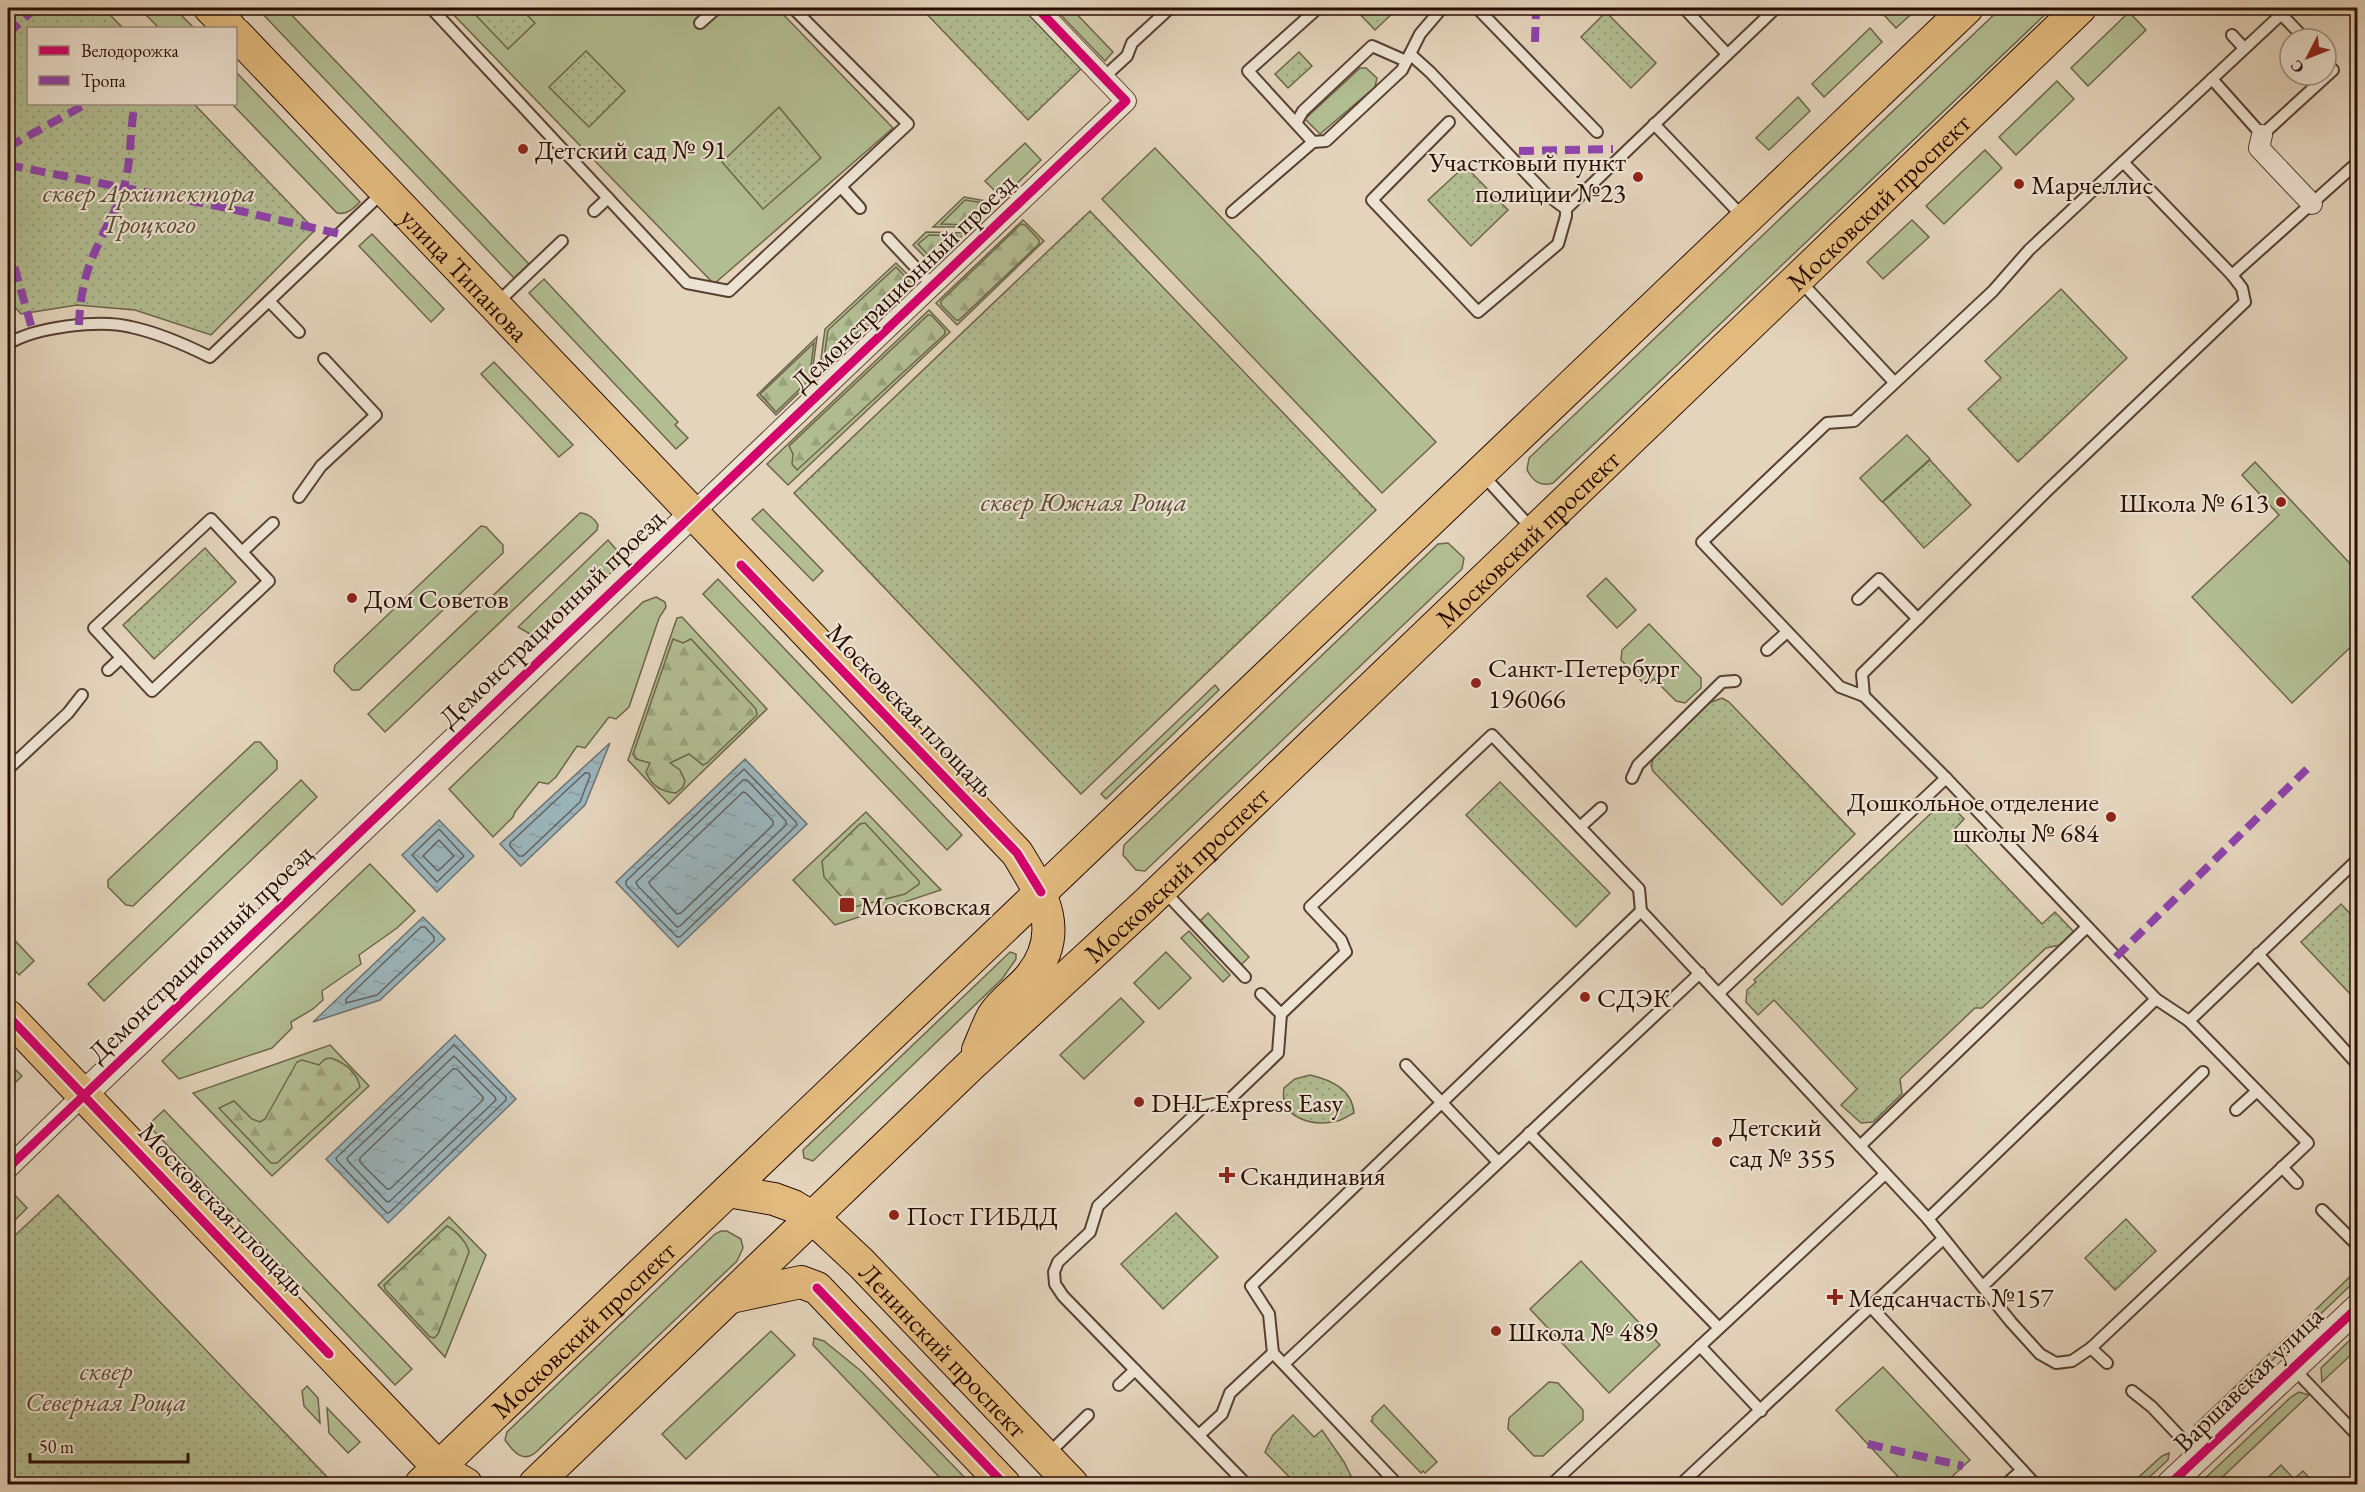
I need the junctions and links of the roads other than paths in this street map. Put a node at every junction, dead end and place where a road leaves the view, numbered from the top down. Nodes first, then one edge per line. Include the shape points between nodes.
1 (210, 8) edge
2 (431, 8) edge
3 (717, 8) edge
4 (793, 8) edge
5 (1037, 8) edge
6 (1170, 8) edge
7 (1318, 8) edge
8 (1442, 8) edge
9 (1477, 8) edge
10 (1684, 8) edge
11 (1776, 8) edge
12 (1967, 8) edge
13 (2080, 8) edge
14 (2284, 10) edge
15 (700, 23) dead end
16 (229, 27) edge
17 (2296, 27) edge
18 (237, 35) edge
19 (2232, 35) dead end
20 (2244, 48) junction
21 (1727, 54) junction
22 (1408, 58) junction
23 (1104, 77) junction
24 (2212, 79) junction
25 (2314, 87) edge
26 (1449, 122) dead end
27 (1296, 123) junction
28 (1654, 124) junction
29 (1598, 132) dead end
30 (2262, 135) junction
31 (1313, 142) junction
32 (2123, 162) junction
33 (2358, 162) edge
34 (841, 187) junction
35 (384, 191) junction
36 (608, 198) junction
37 (2312, 204) junction
38 (860, 208) dead end
39 (1566, 209) junction
40 (594, 212) dead end
41 (1232, 212) dead end
42 (1745, 220) junction
43 (888, 238) dead end
44 (562, 241) dead end
45 (2232, 275) junction
46 (1797, 279) junction
47 (932, 285) junction
48 (269, 301) junction
49 (494, 306) junction
50 (299, 332) dead end
51 (8, 344) edge
52 (324, 359) dead end
53 (1894, 381) junction
54 (1481, 473) junction
55 (299, 497) dead end
56 (692, 514) junction
57 (273, 523) dead end
58 (1534, 531) junction
59 (242, 552) junction
60 (1858, 599) dead end
61 (1918, 619) junction
62 (1787, 632) junction
63 (1767, 650) dead end
64 (121, 658) junction
65 (108, 670) dead end
66 (1735, 681) dead end
67 (82, 695) dead end
68 (1864, 696) junction
69 (8, 769) edge
70 (1946, 777) junction
71 (1632, 778) dead end
72 (1600, 808) dead end
73 (1580, 827) junction
74 (2358, 859) edge
75 (1162, 889) junction
76 (1041, 892) junction
77 (1641, 911) junction
78 (2087, 927) junction
79 (2258, 954) junction
80 (1700, 974) junction
81 (1245, 977) dead end
82 (1719, 993) junction
83 (1261, 994) dead end
84 (2156, 999) junction
85 (1281, 1014) junction
86 (8, 1016) edge
87 (2189, 1021) junction
88 (971, 1065) junction
89 (1406, 1065) dead end
90 (2358, 1065) edge
91 (2203, 1072) dead end
92 (2257, 1091) junction
93 (83, 1095) junction
94 (1442, 1103) junction
95 (2236, 1110) dead end
96 (1529, 1133) junction
97 (1860, 1146) junction
98 (1498, 1162) junction
99 (2282, 1167) junction
100 (8, 1168) edge
101 (1885, 1174) junction
102 (2297, 1183) dead end
103 (728, 1191) junction
104 (2322, 1210) dead end
105 (813, 1218) junction
106 (1928, 1218) junction
107 (1943, 1239) junction
108 (2358, 1246) edge
109 (1983, 1287) junction
110 (730, 1298) junction
111 (1872, 1308) junction
112 (2357, 1308) edge
113 (1719, 1328) junction
114 (1700, 1346) junction
115 (2093, 1346) junction
116 (1273, 1353) junction
117 (2108, 1362) dead end
118 (1284, 1364) junction
119 (2293, 1368) junction
120 (1135, 1370) junction
121 (1119, 1385) dead end
122 (2134, 1389) dead end
123 (1761, 1411) junction
124 (1088, 1415) dead end
125 (1199, 1435) junction
126 (2358, 1436) edge
127 (1045, 1456) junction
128 (2199, 1457) junction
129 (2022, 1470) junction
130 (430, 1476) edge
131 (466, 1485) edge
132 (535, 1485) edge
133 (1004, 1485) edge
134 (1072, 1485) edge
135 (1246, 1485) edge
136 (1397, 1485) edge
137 (1552, 1485) edge
138 (1681, 1485) edge
139 (2006, 1485) edge
140 (2035, 1485) edge
141 (2170, 1485) edge

1 - 16 main road
2 - 36 lane
3 - 15 lane
4 - 34 lane via 908,124
5 - 23 street
6 - 23 lane via 1132,43 1127,56
7 - 27 lane via 1248,71
8 - 22 lane via 1420,34
9 - 29 lane
10 - 21 lane
11 - 21 lane
12 - 42 main road, Московский проспект
13 - 46 main road, Московский проспект
14 - 17 lane
14 - 20 lane
18 - 35 main road, улица Типанова
19 - 20 lane
20 - 24 lane
21 - 28 lane
22 - 27 lane via 1372,45 1303,111
22 - 31 lane via 1401,70 1326,141
22 - 39 lane via 1430,72 1545,194
23 - 47 street, Демонстрационный проезд via 1126,100
24 - 30 lane
24 - 32 lane
25 - 30 lane
26 - 39 lane via 1372,200 1478,312 1558,244
27 - 31 lane
28 - 39 lane
28 - 42 lane
30 - 37 street via 2259,148
31 - 41 lane
32 - 45 lane
32 - 53 lane
33 - 37 lane
34 - 36 lane via 729,291 687,284
34 - 38 lane
35 - 48 lane
35 - 49 main road, улица Типанова
36 - 40 lane
37 - 45 lane
42 - 54 main road, Московский проспект
43 - 47 lane
44 - 49 lane
45 - 61 lane via 2242,288 2245,302
46 - 53 lane
46 - 58 main road, Московский проспект
47 - 56 street, Демонстрационный проезд
48 - 50 lane
48 - 51 lane via 210,357 179,341 128,326 79,325 33,332
49 - 56 main road, улица Типанова
52 - 55 lane via 376,415 321,466
53 - 62 lane via 1854,422 1827,423 1702,542
54 - 58 lane
54 - 76 main road, Московский проспект
56 - 76 main road, Московская площадь via 1017,853
56 - 93 street, Демонстрационный проезд
57 - 59 lane
58 - 75 main road, Московский проспект
59 - 64 lane via 269,581 152,691
59 - 64 lane via 211,519 94,628
60 - 61 lane via 1880,579
61 - 68 lane via 1862,674
62 - 63 lane
62 - 68 lane via 1840,687
64 - 65 lane
66 - 71 lane via 1722,682 1638,765
67 - 69 lane
68 - 70 lane
70 - 78 lane
70 - 82 lane
72 - 73 lane
73 - 77 lane via 1639,889
73 - 85 lane via 1492,735 1310,907 1347,952
74 - 79 lane
75 - 81 lane
75 - 88 main road, Московский проспект
76 - 88 main road, Московский проспект via 1049,938 1041,960 993,1015
76 - 103 main road, Московский проспект
77 - 80 lane
77 - 94 lane
78 - 84 lane
78 - 97 lane
79 - 87 lane
79 - 90 lane
80 - 82 lane
80 - 96 lane
82 - 97 lane
83 - 85 lane
84 - 87 lane
84 - 106 lane
85 - 120 lane via 1278,1053 1228,1101 1204,1106 1130,1175 1098,1206 1090,1232 1058,1262 1055,1284 1063,1296
86 - 93 main road
87 - 92 lane
88 - 105 main road, Московский проспект
89 - 94 lane
91 - 109 lane
92 - 95 lane
92 - 99 lane via 2308,1143
93 - 100 street, Демонстрационный проезд
93 - 130 main road, Московская площадь
94 - 98 lane
94 - 116 lane via 1251,1286 1269,1314
96 - 98 lane
96 - 113 lane
97 - 101 lane
98 - 118 lane
99 - 102 lane
99 - 115 lane
101 - 106 lane
101 - 113 lane
103 - 105 main road via 774,1199
103 - 130 main road, Московский проспект
104 - 108 lane
105 - 110 main road, Московский проспект
105 - 127 main road, Ленинский проспект via 870,1271
106 - 107 lane
107 - 109 lane
107 - 111 lane
109 - 115 lane via 2040,1354 2056,1363 2072,1361
110 - 132 main road, Московский проспект
110 - 133 main road, Ленинский проспект via 801,1282 817,1288
111 - 123 lane
111 - 129 lane
112 - 119 street, Варшавская улица
113 - 114 lane
114 - 123 lane
114 - 137 lane
115 - 117 lane
116 - 118 lane
116 - 125 lane via 1230,1393 1221,1414
118 - 136 lane
119 - 126 lane
119 - 128 street, Варшавская улица
120 - 121 lane
120 - 125 lane
122 - 128 lane
123 - 138 lane
124 - 127 lane
125 - 135 lane
127 - 134 main road, Ленинский проспект
128 - 141 street, Варшавская улица
129 - 139 lane
129 - 140 lane
130 - 131 main road

